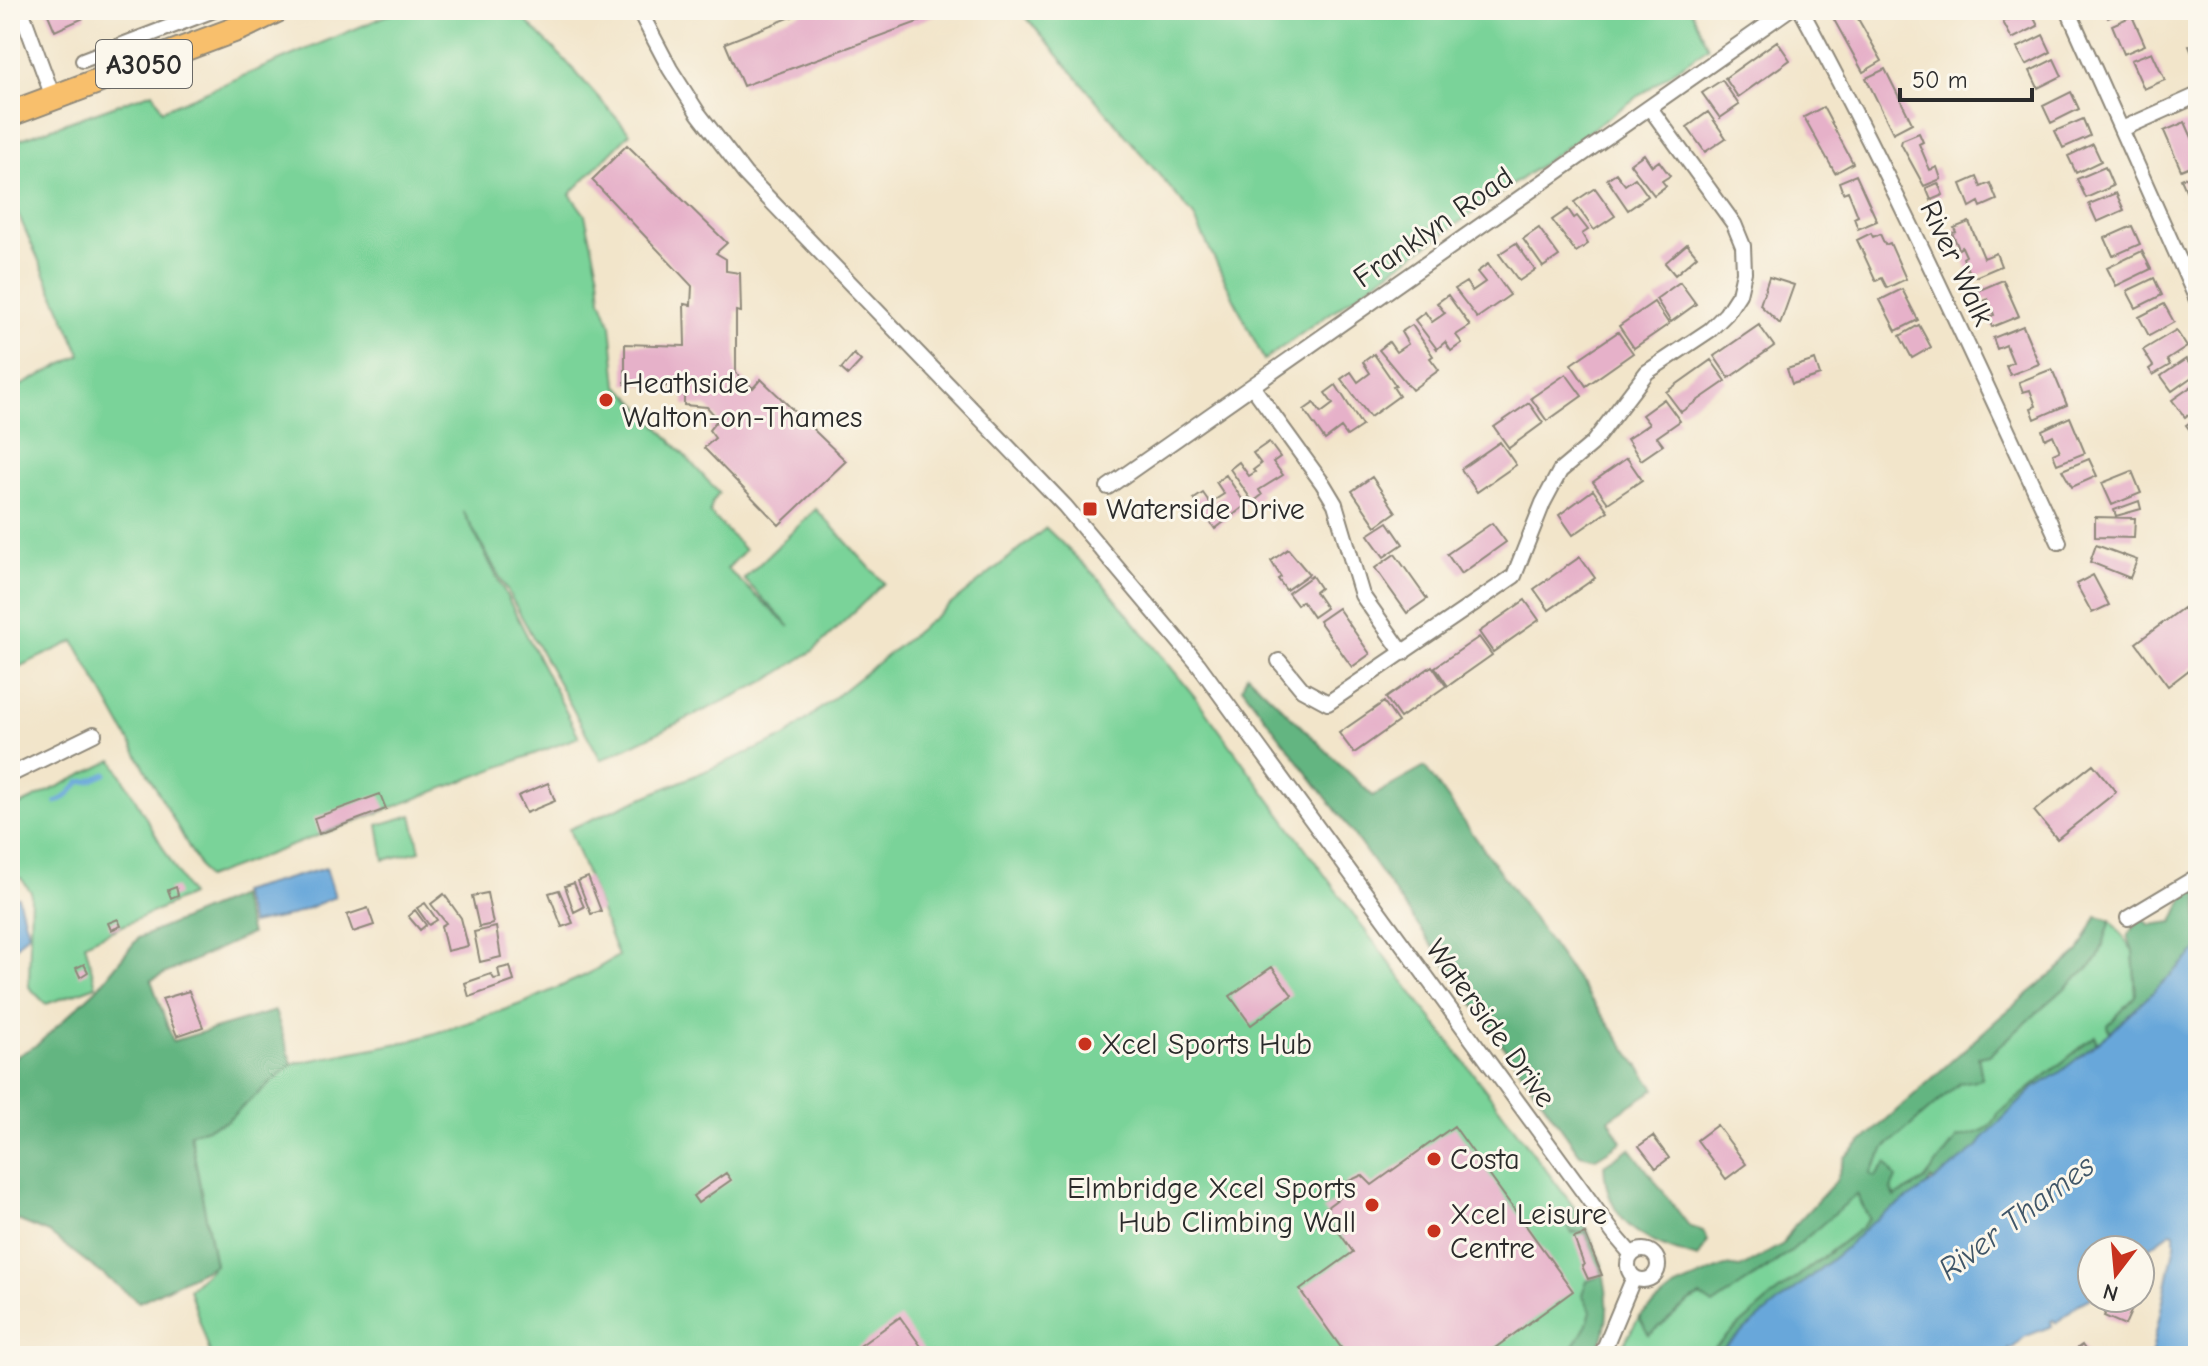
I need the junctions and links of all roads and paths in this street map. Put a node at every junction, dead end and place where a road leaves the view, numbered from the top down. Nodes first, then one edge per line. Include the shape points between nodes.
1 (21, 10) edge
2 (214, 10) edge
3 (277, 10) edge
4 (639, 10) edge
5 (1788, 10) edge
6 (1801, 10) edge
7 (2068, 10) edge
8 (143, 38) junction
9 (83, 60) dead end
10 (154, 60) junction
11 (2198, 95) edge
12 (53, 97) junction
13 (1650, 108) junction
14 (10, 114) edge
15 (2122, 129) junction
16 (2198, 302) edge
17 (1252, 386) junction
18 (1108, 487) dead end
19 (2059, 542) dead end
20 (1403, 653) junction
21 (1279, 661) dead end
22 (94, 734) dead end
23 (10, 775) edge
24 (2198, 876) edge
25 (2128, 918) dead end
26 (1632, 1255) junction
27 (1634, 1277) junction
28 (1601, 1356) edge

1 - 12 street
2 - 8 street
3 - 10 main road, A3050
4 - 26 street, Waterside Drive via 698,113 745,174 1065,506 1198,664
5 - 13 street, Franklyn Road
6 - 19 street, River Walk via 1919,243
7 - 15 street
8 - 9 street
8 - 10 street
10 - 12 main road, A3050
11 - 15 street
12 - 14 main road, A3050
13 - 17 street, Franklyn Road
13 - 20 street via 1734,224 1743,246 1739,294 1710,330 1647,372 1592,444 1560,471 1514,576
15 - 16 street
17 - 18 street, Franklyn Road
17 - 20 street via 1329,494 1362,595
20 - 21 street via 1328,703 1302,689
22 - 23 street
24 - 25 street
26 - 27 street via 1628,1269
26 - 27 street via 1650,1252 1658,1266 1649,1279
27 - 28 street

